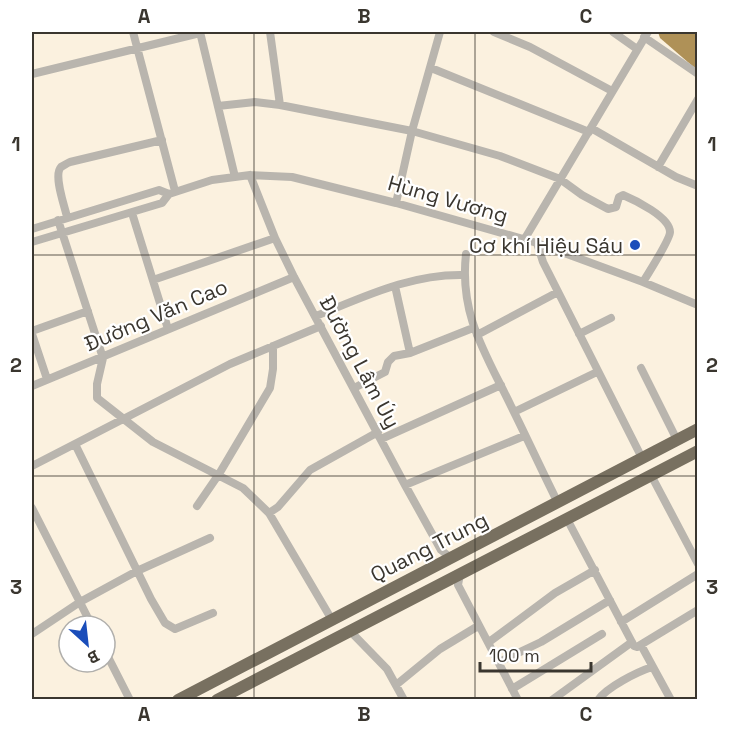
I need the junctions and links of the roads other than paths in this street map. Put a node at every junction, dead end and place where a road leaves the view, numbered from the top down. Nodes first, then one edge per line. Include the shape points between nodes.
1 (133, 32) edge
2 (200, 32) edge
3 (270, 32) edge
4 (440, 32) edge
5 (494, 32) edge
6 (613, 32) edge
7 (646, 34) edge
8 (138, 48) junction
9 (638, 49) junction
10 (431, 68) junction
11 (32, 74) edge
12 (698, 74) edge
13 (612, 91) junction
14 (698, 99) edge
15 (280, 105) junction
16 (218, 106) junction
17 (590, 130) junction
18 (412, 131) junction
19 (162, 140) junction
20 (658, 167) junction
21 (250, 175) junction
22 (235, 177) junction
23 (560, 179) junction
24 (698, 186) edge
25 (172, 193) junction
26 (396, 203) junction
27 (132, 213) junction
28 (68, 217) junction
29 (58, 220) junction
30 (32, 229) edge
31 (62, 233) junction
32 (275, 238) junction
33 (525, 240) junction
34 (32, 242) edge
35 (537, 243) junction
36 (466, 254) dead end
37 (464, 275) junction
38 (294, 277) junction
39 (153, 280) junction
40 (643, 282) junction
41 (394, 286) junction
42 (558, 292) junction
43 (698, 305) edge
44 (88, 311) junction
45 (316, 316) junction
46 (611, 318) dead end
47 (321, 326) junction
48 (168, 329) junction
49 (32, 332) edge
50 (475, 332) junction
51 (579, 334) junction
52 (273, 346) junction
53 (410, 353) junction
54 (103, 357) junction
55 (640, 368) dead end
56 (597, 372) junction
57 (47, 380) junction
58 (501, 385) junction
59 (32, 386) edge
60 (354, 388) junction
61 (514, 412) junction
62 (123, 420) junction
63 (698, 429) edge
64 (380, 435) junction
65 (524, 436) junction
66 (677, 440) junction
67 (75, 444) junction
68 (697, 451) edge
69 (642, 458) junction
70 (32, 466) edge
71 (219, 474) junction
72 (651, 475) junction
73 (405, 485) junction
74 (558, 502) junction
75 (197, 506) dead end
76 (32, 508) edge
77 (269, 513) junction
78 (567, 519) junction
79 (210, 538) dead end
80 (451, 558) junction
81 (698, 564) edge
82 (595, 570) junction
83 (137, 571) junction
84 (460, 574) junction
85 (698, 574) edge
86 (610, 600) junction
87 (80, 602) junction
88 (698, 610) edge
89 (213, 613) dead end
90 (86, 614) edge
91 (332, 620) junction
92 (621, 622) junction
93 (478, 626) junction
94 (350, 631) junction
95 (32, 634) edge
96 (602, 634) dead end
97 (489, 642) junction
98 (636, 644) junction
99 (499, 662) junction
100 (652, 667) junction
101 (117, 674) edge
102 (396, 685) junction
103 (512, 689) junction
104 (130, 699) edge
105 (178, 699) edge
106 (217, 699) edge
107 (404, 699) edge
108 (518, 699) edge
109 (552, 699) edge
110 (598, 699) edge
111 (671, 699) edge

1 - 8 street
2 - 8 street
2 - 16 street
3 - 15 street
4 - 10 street
5 - 13 street via 531,47
6 - 9 street
7 - 9 street
7 - 12 street
8 - 11 street
8 - 19 street
9 - 13 street
10 - 17 street
10 - 18 street
13 - 17 street
14 - 20 street
15 - 16 street via 255,102
15 - 18 street
16 - 22 street
17 - 20 street
17 - 23 street
18 - 23 street via 500,156
18 - 26 street
19 - 25 street
19 - 28 street via 61,167 58,180
20 - 24 street
21 - 22 street, Hùng Vương
21 - 26 street, Hùng Vương via 292,177
21 - 32 street, Đường Lâm Úy
22 - 25 street, Hùng Vương
23 - 33 street
23 - 40 street via 605,208 614,208 623,195 665,221 668,238
25 - 27 street via 162,203
25 - 28 street via 159,190
26 - 33 street, Hùng Vương
27 - 31 street
27 - 39 street
28 - 29 street
29 - 30 street
29 - 31 street
31 - 34 street
31 - 44 street
32 - 38 street, Đường Lâm Úy
32 - 39 street
33 - 35 street, Hùng Vương
35 - 40 street, Hùng Vương
35 - 42 street
36 - 37 street
37 - 41 street via 446,274
37 - 50 street via 465,297
38 - 45 street, Đường Lâm Úy
38 - 48 street, Đường Văn Cao
39 - 48 street
40 - 43 street, Hùng Vương
41 - 45 street
41 - 53 street
42 - 50 street
42 - 51 street
44 - 49 street
44 - 54 street
45 - 47 street, Đường Lâm Úy
46 - 51 street
47 - 52 street
47 - 60 street, Đường Lâm Úy
48 - 54 street, Đường Văn Cao
49 - 57 street
50 - 53 street
50 - 58 street
51 - 56 street
52 - 62 street
52 - 71 street via 270,388
53 - 60 street via 394,356 385,372
54 - 57 street, Đường Văn Cao
54 - 62 street via 96,395
55 - 66 street
56 - 61 street
56 - 69 street
57 - 59 street, Đường Văn Cao
58 - 61 street
58 - 64 street
60 - 64 street, Đường Lâm Úy
61 - 65 street
62 - 67 street
62 - 71 street via 153,442
63 - 66 highway, Quang Trung
64 - 73 street, Đường Lâm Úy
64 - 77 street via 310,470
65 - 73 street
65 - 74 street
66 - 69 highway, Quang Trung
67 - 70 street
67 - 83 street
68 - 72 highway, Quang Trung
69 - 72 highway
69 - 74 highway, Quang Trung
71 - 75 street
71 - 77 street via 243,488
72 - 78 highway, Quang Trung
72 - 81 street
73 - 80 street, Đường Lâm Úy via 441,550
74 - 80 highway, Quang Trung
76 - 87 street
77 - 91 street
78 - 82 street
78 - 84 highway, Quang Trung
79 - 83 street
80 - 84 highway
80 - 91 highway, Quang Trung
82 - 86 street
82 - 97 street via 555,593
83 - 87 street
83 - 89 street via 171,628
84 - 93 street via 458,585
84 - 94 highway, Quang Trung
85 - 92 street
86 - 92 street
86 - 99 street via 541,642
87 - 90 street
87 - 95 street
88 - 98 street
91 - 105 highway, Quang Trung
92 - 98 street
93 - 97 street
93 - 102 street via 440,649
94 - 102 street via 387,669
94 - 106 highway, Quang Trung
96 - 103 street
97 - 99 street
98 - 100 street
98 - 109 street
99 - 103 street
100 - 110 street via 629,677
100 - 111 street
101 - 104 street
102 - 107 street
103 - 108 street

